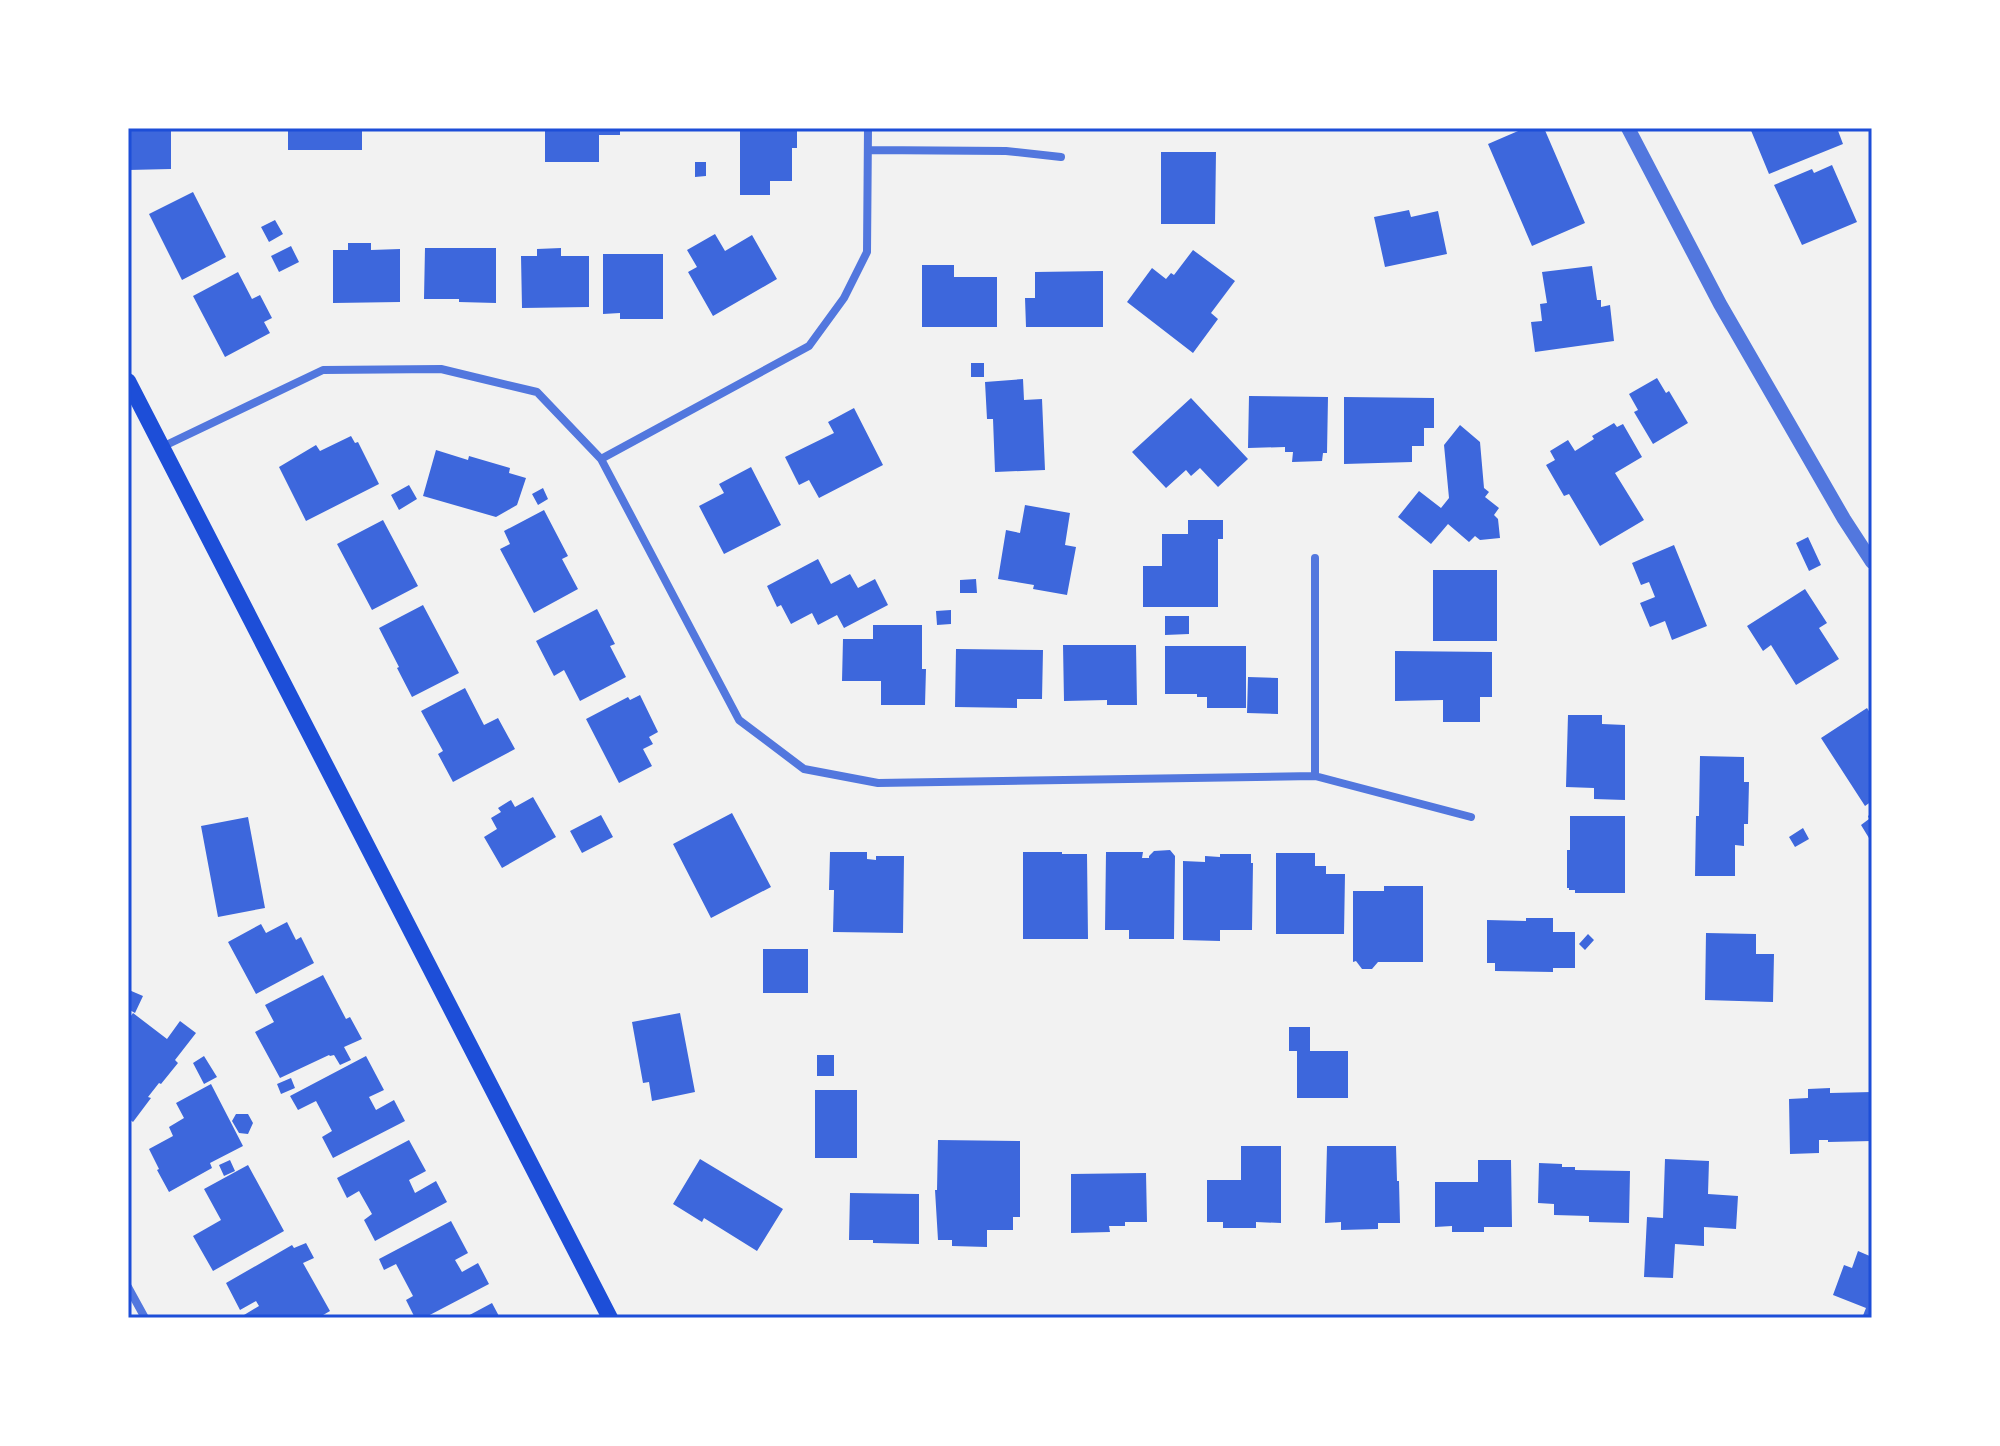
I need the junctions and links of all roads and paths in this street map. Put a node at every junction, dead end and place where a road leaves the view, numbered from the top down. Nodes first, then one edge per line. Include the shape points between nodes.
1 (868, 128) edge
2 (1628, 128) edge
3 (868, 150) junction
4 (1061, 157) dead end
5 (128, 381) edge
6 (162, 447) junction
7 (601, 459) junction
8 (1315, 558) dead end
9 (1872, 562) edge
10 (1315, 776) junction
11 (1471, 817) dead end
12 (128, 1287) edge
13 (145, 1318) edge
14 (610, 1318) edge

1 - 3 street
2 - 9 street via 1720,304
3 - 4 street via 1006,151
3 - 7 street via 867,252 844,298 809,346
5 - 6 main road
6 - 7 street via 323,370 441,369 537,392
6 - 14 main road
7 - 10 street via 739,720 804,769 878,783
8 - 10 street
10 - 11 street
12 - 13 street

